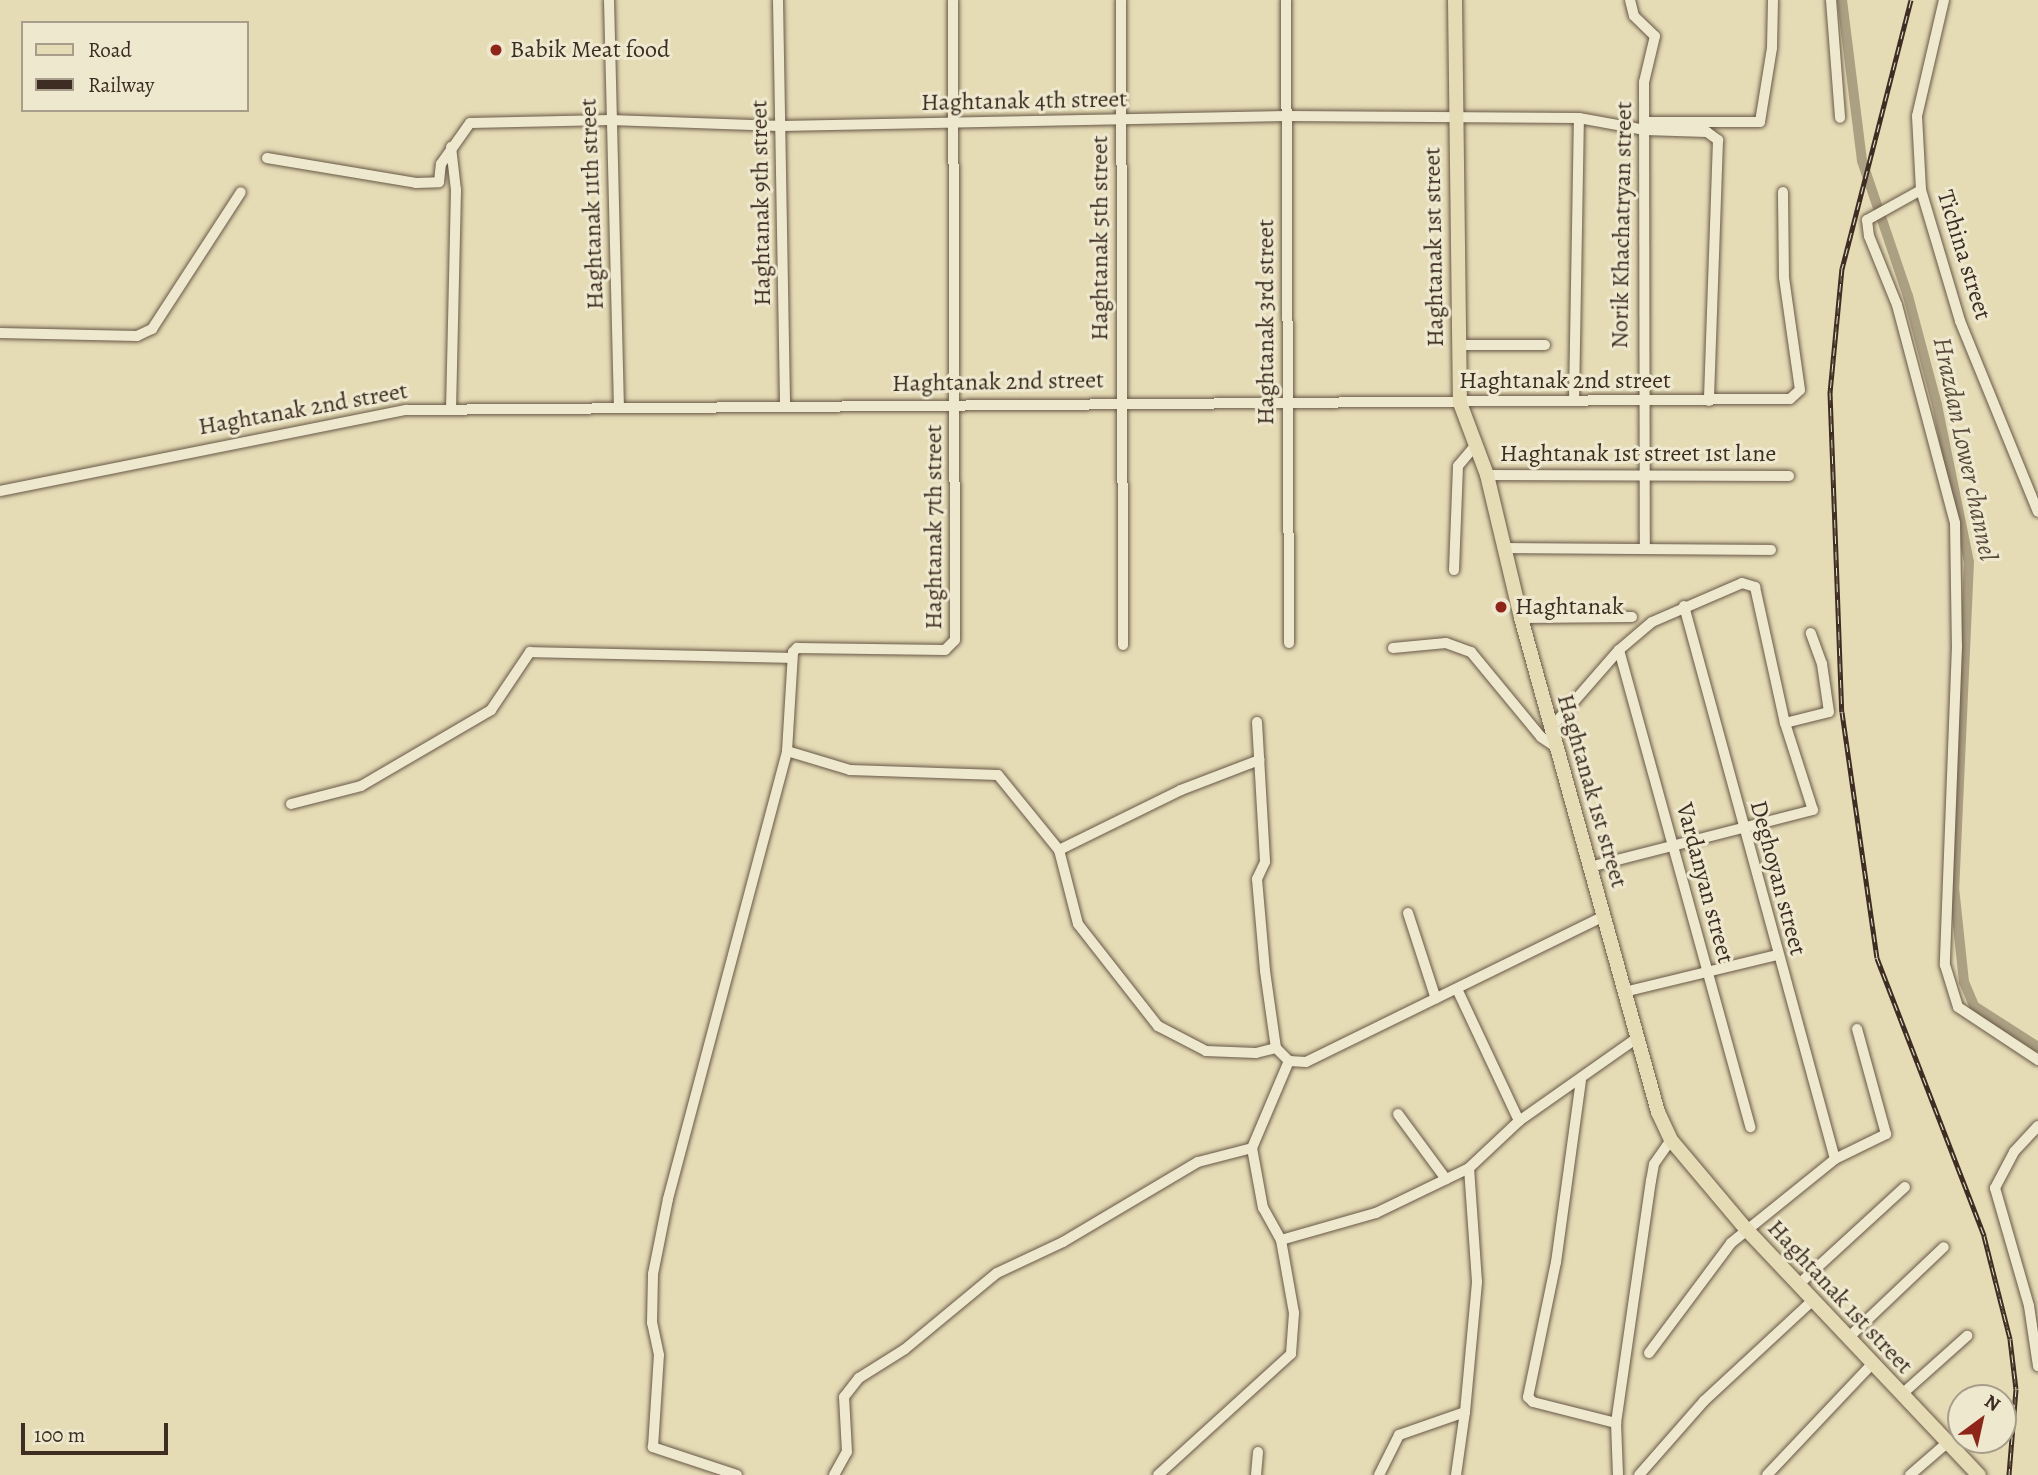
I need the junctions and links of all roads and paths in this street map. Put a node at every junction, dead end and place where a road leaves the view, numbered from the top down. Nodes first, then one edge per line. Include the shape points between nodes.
1 (609, 0) edge
2 (778, 0) edge
3 (953, 0) edge
4 (1121, 0) edge
5 (1286, 0) edge
6 (1455, 0) edge
7 (1630, 0) edge
8 (1773, 0) edge
9 (1831, 0) edge
10 (1944, 0) edge
11 (1286, 116) junction
12 (1579, 118) junction
13 (1840, 118) dead end
14 (1454, 119) junction
15 (610, 120) junction
16 (1122, 120) junction
17 (956, 123) junction
18 (781, 126) junction
19 (1645, 126) junction
20 (451, 147) junction
21 (267, 158) dead end
22 (1921, 190) junction
23 (242, 192) dead end
24 (1783, 192) dead end
25 (0, 332) edge
26 (1460, 345) junction
27 (1545, 345) dead end
28 (1574, 400) junction
29 (1709, 401) junction
30 (1121, 402) junction
31 (1460, 403) junction
32 (1641, 403) junction
33 (956, 404) junction
34 (1287, 404) junction
35 (785, 405) junction
36 (619, 407) junction
37 (451, 409) junction
38 (1474, 447) junction
39 (1487, 475) junction
40 (1788, 476) dead end
41 (1646, 477) junction
42 (0, 491) edge
43 (2038, 512) edge
44 (1644, 547) junction
45 (1503, 548) junction
46 (1771, 550) dead end
47 (1454, 570) dead end
48 (1684, 606) junction
49 (1632, 617) dead end
50 (1521, 618) junction
51 (1811, 633) dead end
52 (1289, 643) dead end
53 (1123, 645) dead end
54 (1393, 648) dead end
55 (1619, 650) junction
56 (790, 659) junction
57 (1256, 722) dead end
58 (1784, 723) junction
59 (1550, 729) junction
60 (1556, 747) junction
61 (787, 751) junction
62 (1259, 760) junction
63 (291, 804) dead end
64 (1744, 831) junction
65 (1675, 847) junction
66 (1059, 850) junction
67 (1590, 867) junction
68 (1408, 914) dead end
69 (1604, 916) junction
70 (1777, 955) junction
71 (1708, 974) junction
72 (1457, 989) junction
73 (1624, 992) junction
74 (1436, 999) junction
75 (1857, 1029) dead end
76 (1637, 1038) junction
77 (1276, 1048) junction
78 (2038, 1060) edge
79 (1289, 1061) junction
80 (1581, 1080) junction
81 (1398, 1114) dead end
82 (1519, 1121) junction
83 (2038, 1126) edge
84 (1750, 1127) dead end
85 (1671, 1140) junction
86 (1252, 1148) junction
87 (1835, 1159) junction
88 (1469, 1168) junction
89 (1446, 1179) junction
90 (1905, 1187) dead end
91 (1746, 1229) junction
92 (1281, 1240) junction
93 (1944, 1247) dead end
94 (1798, 1285) junction
95 (1812, 1301) junction
96 (1967, 1336) dead end
97 (1848, 1338) junction
98 (1649, 1353) dead end
99 (1872, 1364) junction
100 (2038, 1366) edge
101 (1901, 1395) junction
102 (1465, 1412) junction
103 (1616, 1423) junction
104 (1947, 1443) joint
105 (1258, 1452) dead end
106 (1958, 1454) edge
107 (737, 1475) edge
108 (834, 1475) edge
109 (1158, 1475) edge
110 (1256, 1475) edge
111 (1379, 1475) edge
112 (1457, 1475) edge
113 (1619, 1475) edge
114 (1639, 1475) edge
115 (1767, 1475) edge
116 (1910, 1475) edge
117 (1979, 1475) edge

1 - 15 street, Haghtanak 11th street
2 - 18 street, Haghtanak 9th street
3 - 17 street, Haghtanak 7th street
4 - 16 street, Haghtanak 5th street
5 - 11 street, Haghtanak 3rd street
6 - 14 main road, Haghtanak 1st street
7 - 19 street, Norik Khachatryan street via 1634,16 1655,36 1644,82
8 - 19 street via 1772,48 1760,122
9 - 13 street
10 - 22 street, Tichina street via 1917,116
11 - 14 street, Haghtanak 4th street
11 - 16 street, Haghtanak 4th street
11 - 34 street, Haghtanak 3rd street
12 - 14 street, Haghtanak 4th street
12 - 19 street, Haghtanak 4th street
12 - 28 street
14 - 26 main road, Haghtanak 1st street
15 - 18 street, Haghtanak 4th street
15 - 20 street, Haghtanak 4th street via 470,123
15 - 36 street, Haghtanak 11th street
16 - 17 street, Haghtanak 4th street
16 - 30 street, Haghtanak 5th street
17 - 18 street, Haghtanak 4th street
17 - 33 street, Haghtanak 7th street
18 - 35 street, Haghtanak 9th street
19 - 29 street via 1707,132 1718,140
19 - 32 street, Norik Khachatryan street
20 - 21 street, Haghtanak 4th street via 441,164 439,182 416,183
20 - 37 street via 456,190
22 - 43 street, Tichina street via 1960,321
22 - 78 street via 1867,220 1897,305 1955,523 1956,646 1944,905 1950,993 1968,1016
23 - 25 street via 152,329 137,336
24 - 29 street, Haghtanak 2nd street via 1784,277 1800,390 1790,399
26 - 27 street
26 - 31 main road, Haghtanak 1st street
28 - 31 street, Haghtanak 2nd street
28 - 32 street, Haghtanak 2nd street
29 - 32 street, Haghtanak 2nd street
30 - 33 street, Haghtanak 2nd street
30 - 34 street, Haghtanak 2nd street
30 - 53 street, Haghtanak 5th street
31 - 34 street, Haghtanak 2nd street
31 - 38 main road, Haghtanak 1st street
32 - 41 street, Norik Khachatryan street
33 - 35 street, Haghtanak 2nd street
33 - 56 street, Haghtanak 7th street via 952,647 797,648
34 - 52 street, Haghtanak 3rd street
35 - 36 street, Haghtanak 2nd street
36 - 37 street, Haghtanak 2nd street
37 - 42 street, Haghtanak 2nd street via 406,410
38 - 39 main road, Haghtanak 1st street
38 - 47 street via 1458,466
39 - 41 street, Haghtanak 1st street 1st lane
39 - 45 main road, Haghtanak 1st street
40 - 41 street, Haghtanak 1st street 1st lane
41 - 44 street, Norik Khachatryan street
44 - 45 street
44 - 46 street
45 - 50 main road, Haghtanak 1st street
48 - 55 street via 1652,622
48 - 58 street via 1742,583 1755,587
48 - 64 street, Deghoyan street
49 - 50 street
50 - 59 main road, Haghtanak 1st street
51 - 58 street via 1822,664 1829,712
54 - 60 street via 1446,643 1471,652 1541,737
55 - 59 street
55 - 65 street, Vardanyan street
56 - 61 street
56 - 63 street via 530,652 491,710 361,786
57 - 62 street
58 - 64 street via 1813,810
59 - 60 main road, Haghtanak 1st street
60 - 67 main road, Haghtanak 1st street
61 - 66 street via 850,770 998,775
61 - 107 street via 668,1199 653,1274 652,1323 659,1355 653,1447
62 - 66 street via 1181,790
62 - 77 street via 1265,862 1257,879
64 - 65 street
64 - 70 street, Deghoyan street
65 - 67 street
65 - 71 street, Vardanyan street
66 - 77 street via 1078,923 1158,1026 1206,1051 1256,1053
67 - 69 main road, Haghtanak 1st street
68 - 74 street
69 - 72 street
69 - 73 main road, Haghtanak 1st street
70 - 71 street
70 - 87 street, Deghoyan street
71 - 73 street
71 - 84 street, Vardanyan street
72 - 74 street
72 - 82 street
73 - 76 main road, Haghtanak 1st street
74 - 79 street via 1306,1062
75 - 87 street via 1887,1130 1882,1137
76 - 80 street
76 - 85 main road, Haghtanak 1st street
77 - 79 street
79 - 86 street
80 - 82 street
80 - 103 street via 1556,1262 1528,1397
81 - 89 street
82 - 88 street
83 - 100 street via 2014,1152 1995,1188 2029,1306
85 - 91 main road, Haghtanak 1st street
85 - 103 street via 1654,1164
86 - 92 street via 1263,1208
86 - 108 street via 1198,1162 1063,1242 998,1273 905,1349 859,1378 844,1398 847,1452
87 - 91 street
88 - 89 street
88 - 102 street via 1477,1282
89 - 92 street via 1367,1217
90 - 94 street
91 - 94 main road, Haghtanak 1st street
91 - 98 street via 1701,1278
92 - 109 street via 1294,1313 1291,1354
93 - 97 street
94 - 95 main road, Haghtanak 1st street
95 - 97 main road, Haghtanak 1st street
95 - 114 street via 1704,1401
96 - 101 street
97 - 99 main road, Haghtanak 1st street
99 - 101 main road, Haghtanak 1st street
99 - 115 street
101 - 104 main road, Haghtanak 1st street
102 - 111 street via 1398,1435
102 - 112 street
103 - 113 street
104 - 116 street
105 - 110 street
106 - 117 main road, Haghtanak 1st street

